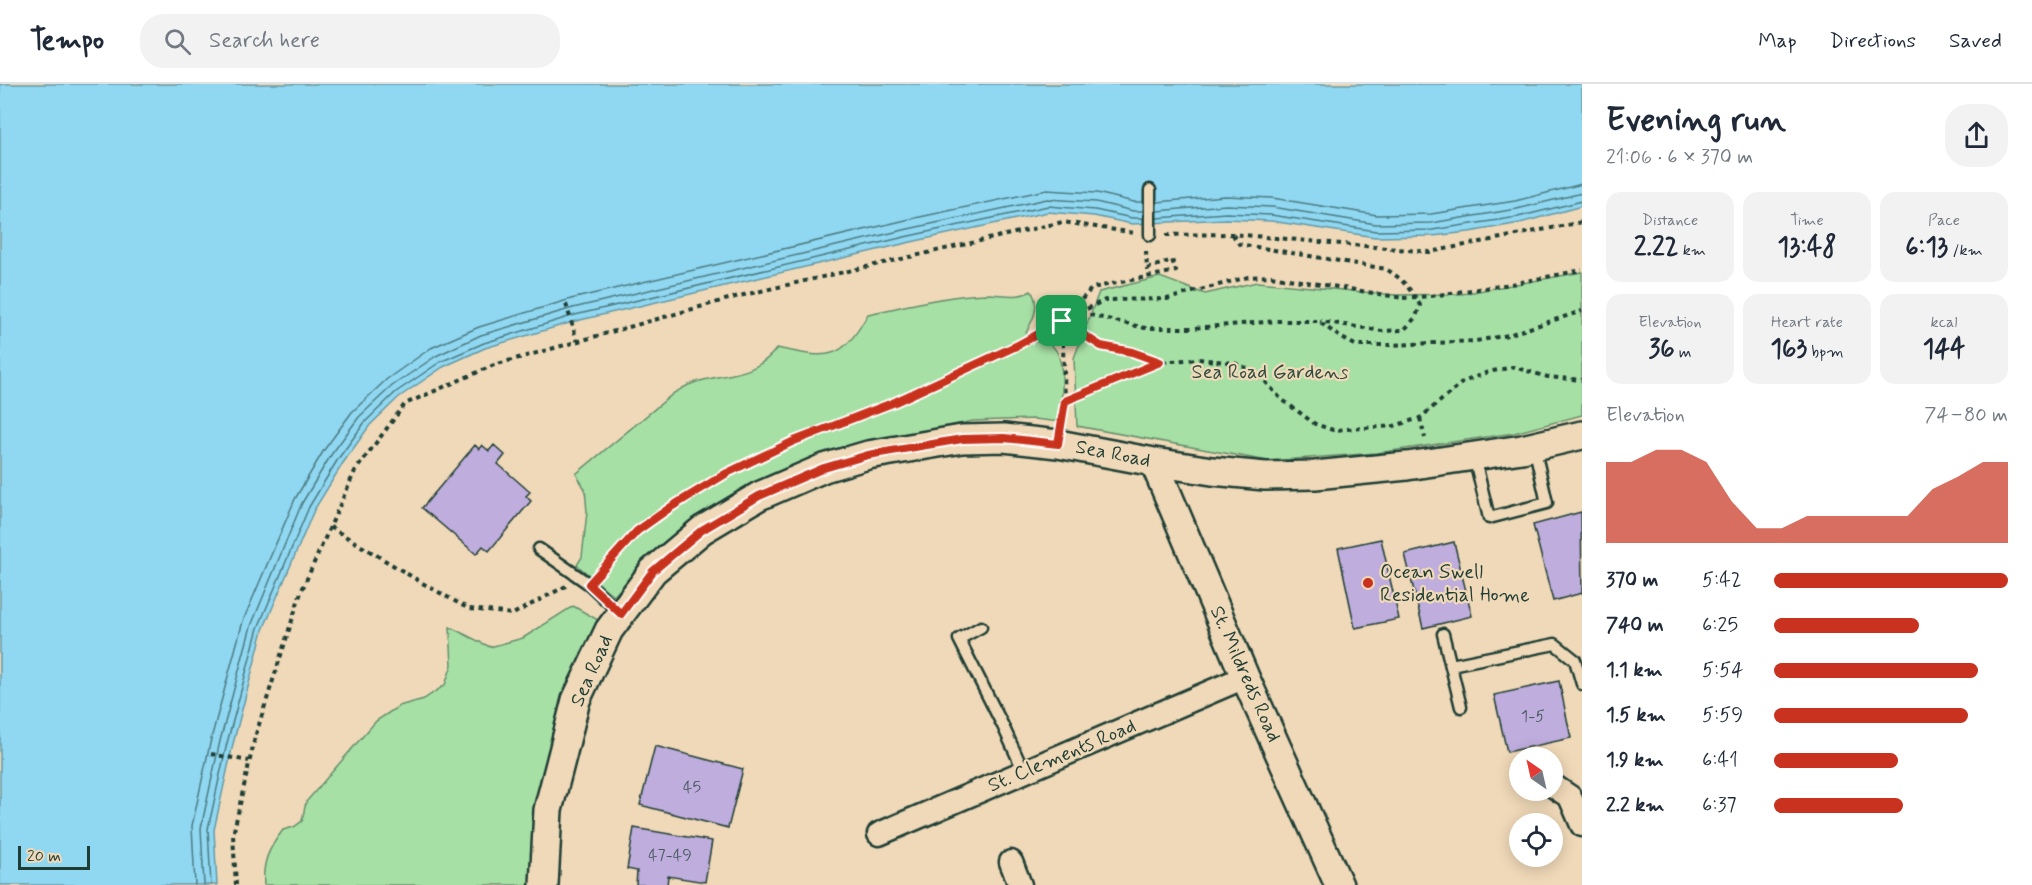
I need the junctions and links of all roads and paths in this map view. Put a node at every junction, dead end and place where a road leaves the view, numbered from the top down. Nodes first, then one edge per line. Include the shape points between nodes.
1 (1150, 190) dead end
2 (1582, 222) edge
3 (1232, 234) junction
4 (1150, 235) junction
5 (1147, 269) dead end
6 (1582, 270) edge
7 (566, 304) dead end
8 (1582, 311) edge
9 (1062, 321) junction
10 (1318, 321) junction
11 (577, 342) junction
12 (1160, 362) junction
13 (1582, 380) edge
14 (1065, 401) junction
15 (1582, 435) edge
16 (1058, 444) junction
17 (1534, 446) junction
18 (1473, 456) junction
19 (1154, 462) junction
20 (330, 527) junction
21 (539, 549) dead end
22 (589, 584) junction
23 (567, 586) dead end
24 (621, 614) junction
25 (981, 627) dead end
26 (1443, 634) dead end
27 (1451, 665) junction
28 (1245, 677) junction
29 (1582, 684) edge
30 (1461, 707) dead end
31 (212, 754) dead end
32 (249, 761) junction
33 (1024, 772) junction
34 (1563, 792) edge
35 (1582, 825) edge
36 (879, 834) dead end
37 (1011, 862) dead end
38 (236, 885) edge
39 (544, 885) edge
40 (1020, 885) edge
41 (1339, 885) edge

1 - 4 lane
2 - 3 path via 1430,252
3 - 4 path
3 - 10 path via 1239,244 1386,269 1408,286 1420,305 1416,317 1404,330 1382,331
4 - 11 path via 1063,222 739,296
5 - 9 path via 1173,260 1176,271 1092,288
6 - 9 path, bridge via 1403,298 1271,276 1248,277 1167,299 1105,300
7 - 11 path
8 - 10 path via 1476,341 1392,345 1355,345
9 - 10 path via 1090,315 1145,328 1193,328
9 - 12 path via 1101,346
9 - 14 path
9 - 22 path via 895,402 794,441 727,473 637,531
11 - 20 path via 494,365 405,404 355,471
12 - 13 path via 1198,358 1234,363 1257,375 1315,424 1333,430 1394,426 1420,418 1463,382 1488,372 1513,367 1548,377
12 - 14 path
14 - 16 path
15 - 17 street, Sea Road
16 - 19 street, Sea Road
16 - 24 street, Sea Road via 1004,438 962,439 868,455 824,468 759,496 702,530 653,571
17 - 18 street, Sea Road
17 - 18 lane via 1547,504 1489,518
18 - 19 street, Sea Road via 1372,470 1275,476
19 - 28 street, St. Mildreds Road
20 - 23 path via 469,609 513,614
20 - 32 path via 301,592
21 - 22 lane
22 - 24 lane
24 - 39 street, Sea Road via 609,630 576,700 548,810
25 - 33 lane via 958,639
26 - 27 lane
27 - 29 lane via 1555,644 1575,660
27 - 30 lane
28 - 33 street, St. Clements Road
28 - 41 street, St. Mildreds Road
31 - 32 path
32 - 38 path via 233,835
33 - 36 street, St. Clements Road
34 - 35 street via 1570,797
37 - 40 street

